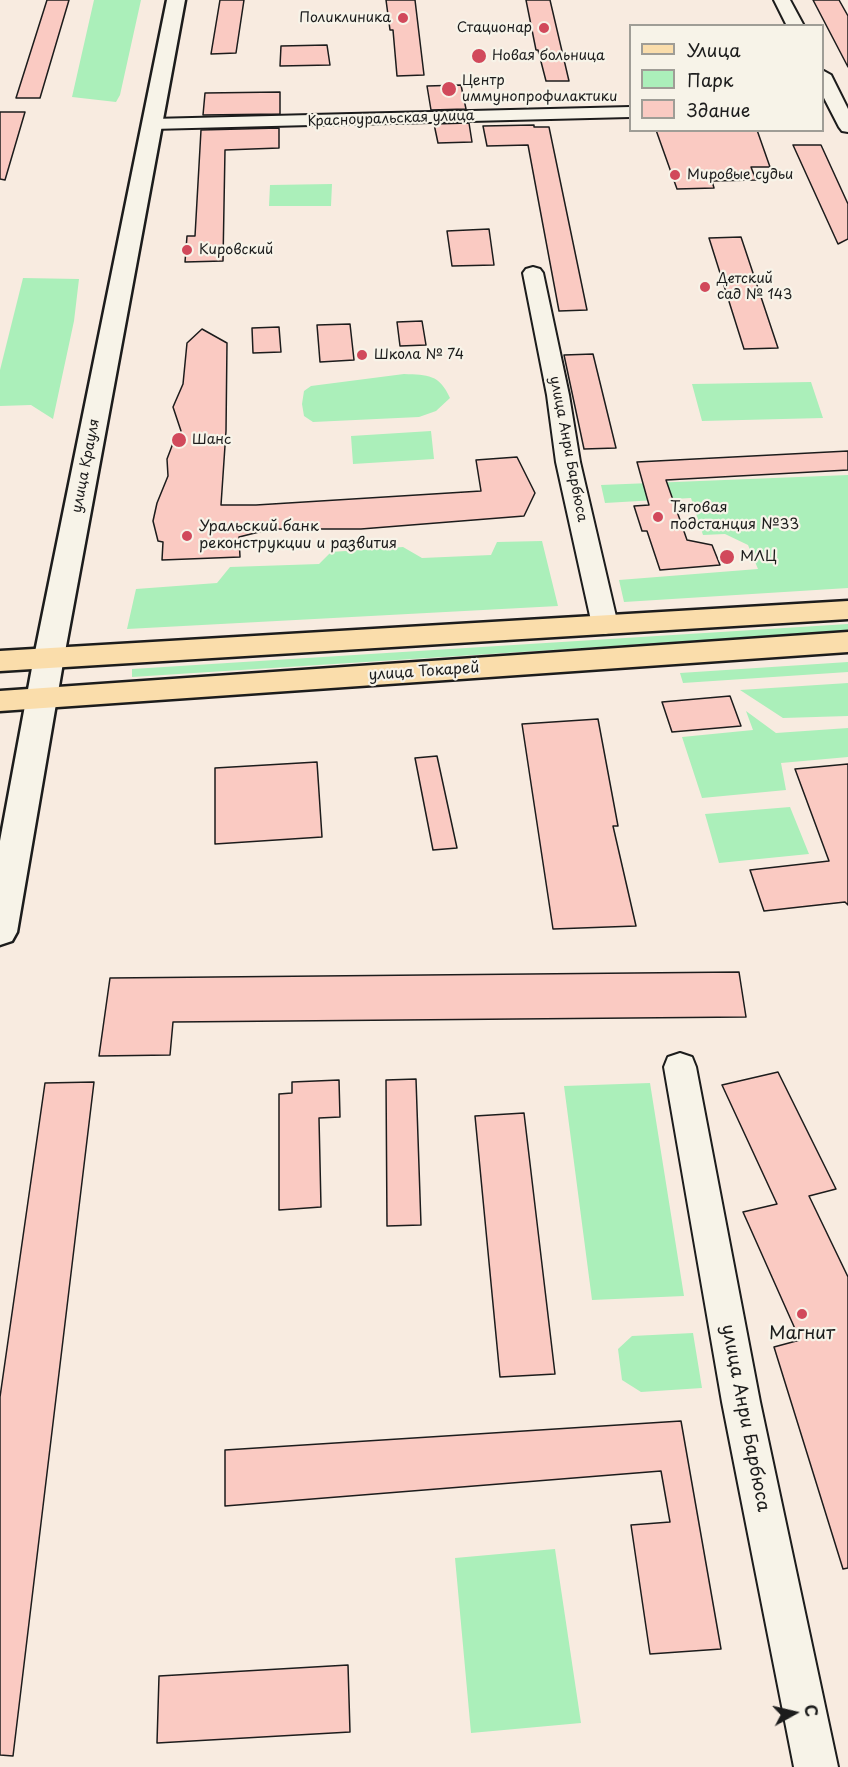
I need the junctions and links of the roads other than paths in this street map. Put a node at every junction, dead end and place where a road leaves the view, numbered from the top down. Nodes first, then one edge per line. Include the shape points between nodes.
1 (176, 0) edge
2 (782, 0) edge
3 (795, 24) edge
4 (824, 79) edge
5 (836, 105) edge
6 (629, 112) edge
7 (152, 124) junction
8 (848, 128) edge
9 (533, 273) dead end
10 (848, 610) edge
11 (605, 626) junction
12 (848, 642) edge
13 (49, 657) junction
14 (0, 661) edge
15 (42, 699) junction
16 (0, 701) edge
17 (0, 932) edge
18 (680, 1067) dead end
19 (816, 1767) edge

1 - 7 main road, улица Крауля
2 - 3 street
4 - 5 street
5 - 8 street
6 - 7 street, Красноуральская улица
7 - 13 main road, улица Крауля
9 - 11 street, улица Анри Барбюса via 568,462
10 - 11 main road
11 - 13 main road
12 - 15 main road, улица Токарей
13 - 14 main road
13 - 15 main road, улица Крауля
15 - 16 main road, улица Токарей
15 - 17 main road, улица Крауля
18 - 19 street, улица Анри Барбюса via 739,1391

